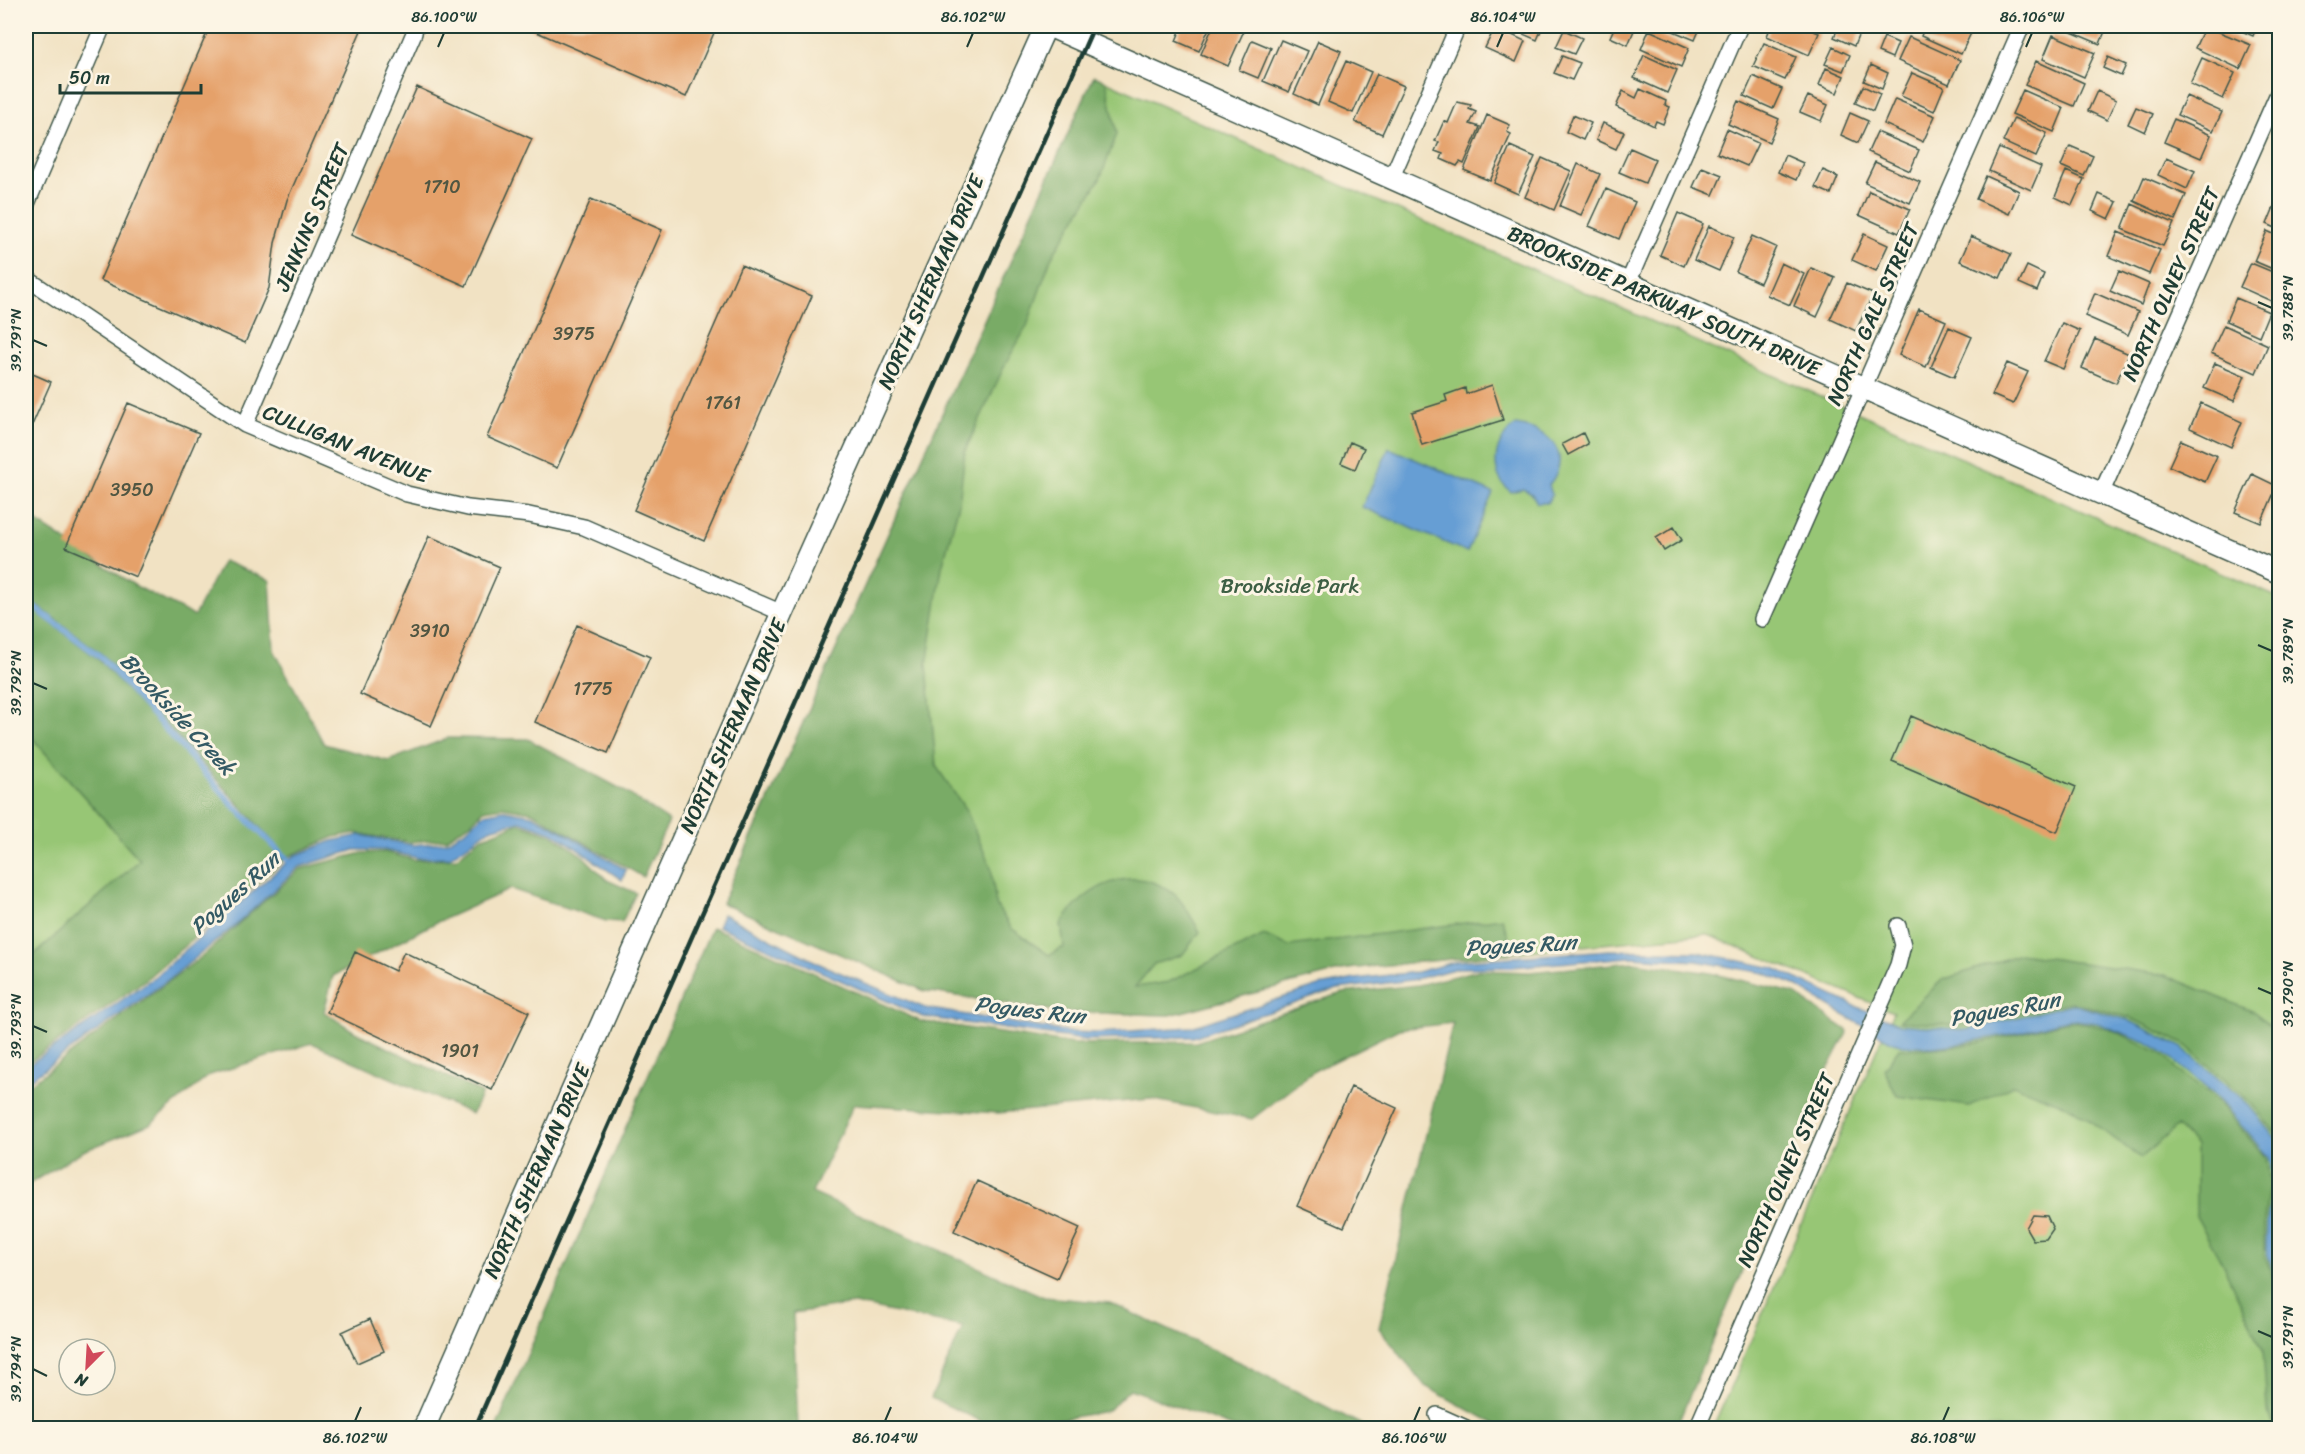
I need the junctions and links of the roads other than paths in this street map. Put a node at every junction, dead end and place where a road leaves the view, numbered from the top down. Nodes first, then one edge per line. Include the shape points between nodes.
1 (103, 26) edge
2 (414, 26) edge
3 (1048, 26) edge
4 (1458, 26) edge
5 (1740, 26) edge
6 (2022, 26) edge
7 (2280, 89) edge
8 (1391, 179) junction
9 (26, 206) edge
10 (26, 278) edge
11 (1627, 285) junction
12 (1863, 389) junction
13 (245, 425) junction
14 (2101, 494) junction
15 (2280, 573) edge
16 (782, 613) junction
17 (1762, 619) dead end
18 (1898, 926) dead end
19 (1437, 1414) dead end
20 (424, 1428) edge
21 (1466, 1428) edge
22 (1697, 1428) edge

1 - 9 street
2 - 13 street, JENKINS STREET
3 - 8 main road, BROOKSIDE PARKWAY SOUTH DRIVE
3 - 16 main road, NORTH SHERMAN DRIVE
4 - 8 street
5 - 11 street
6 - 12 street, NORTH GALE STREET
7 - 14 street, NORTH OLNEY STREET
8 - 11 main road, BROOKSIDE PARKWAY SOUTH DRIVE
10 - 13 street, CULLIGAN AVENUE
11 - 12 main road, BROOKSIDE PARKWAY SOUTH DRIVE
12 - 14 main road, BROOKSIDE PARKWAY SOUTH DRIVE
12 - 17 street, NORTH GALE STREET
13 - 16 street, CULLIGAN AVENUE via 407,494 584,527
14 - 15 main road, BROOKSIDE PARKWAY SOUTH DRIVE
16 - 20 main road, NORTH SHERMAN DRIVE
18 - 22 street, NORTH OLNEY STREET via 1903,945 1899,965
19 - 21 street

